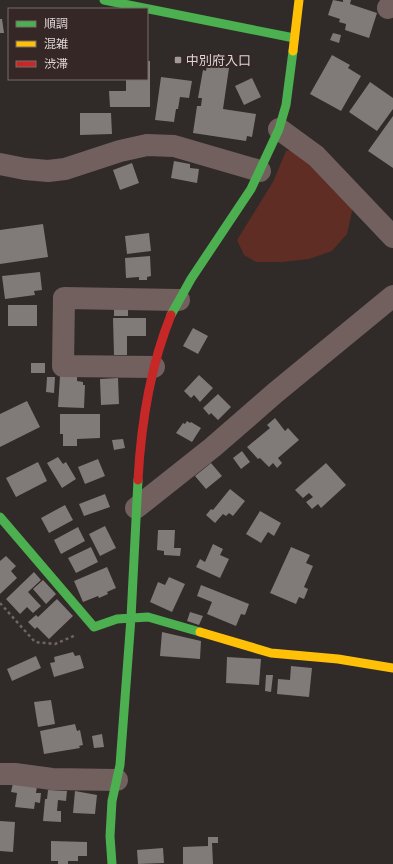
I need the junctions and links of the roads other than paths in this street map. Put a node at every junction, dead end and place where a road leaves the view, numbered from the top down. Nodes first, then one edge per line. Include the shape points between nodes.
1 (104, 0) edge
2 (299, 0) edge
3 (144, 8) edge
4 (148, 9) edge
5 (294, 38) junction
6 (279, 129) junction
7 (0, 164) edge
8 (260, 171) junction
9 (393, 237) edge
10 (393, 296) edge
11 (179, 300) junction
12 (154, 367) junction
13 (136, 508) junction
14 (0, 517) edge
15 (131, 618) junction
16 (393, 668) edge
17 (0, 774) edge
18 (117, 780) junction
19 (112, 864) edge

1 - 3 street
2 - 5 street
4 - 5 street
5 - 6 street via 286,105
6 - 8 street
6 - 9 street via 316,156
7 - 8 street via 32,170 65,169 147,145 174,146
8 - 11 street
10 - 13 street
11 - 12 street via 161,339
11 - 12 street via 64,298 63,366
12 - 13 street via 146,407
13 - 15 street
14 - 15 street via 94,627 118,618
15 - 16 street via 148,617 271,653 338,659
15 - 18 street
17 - 18 street via 52,779
18 - 19 street via 112,801

